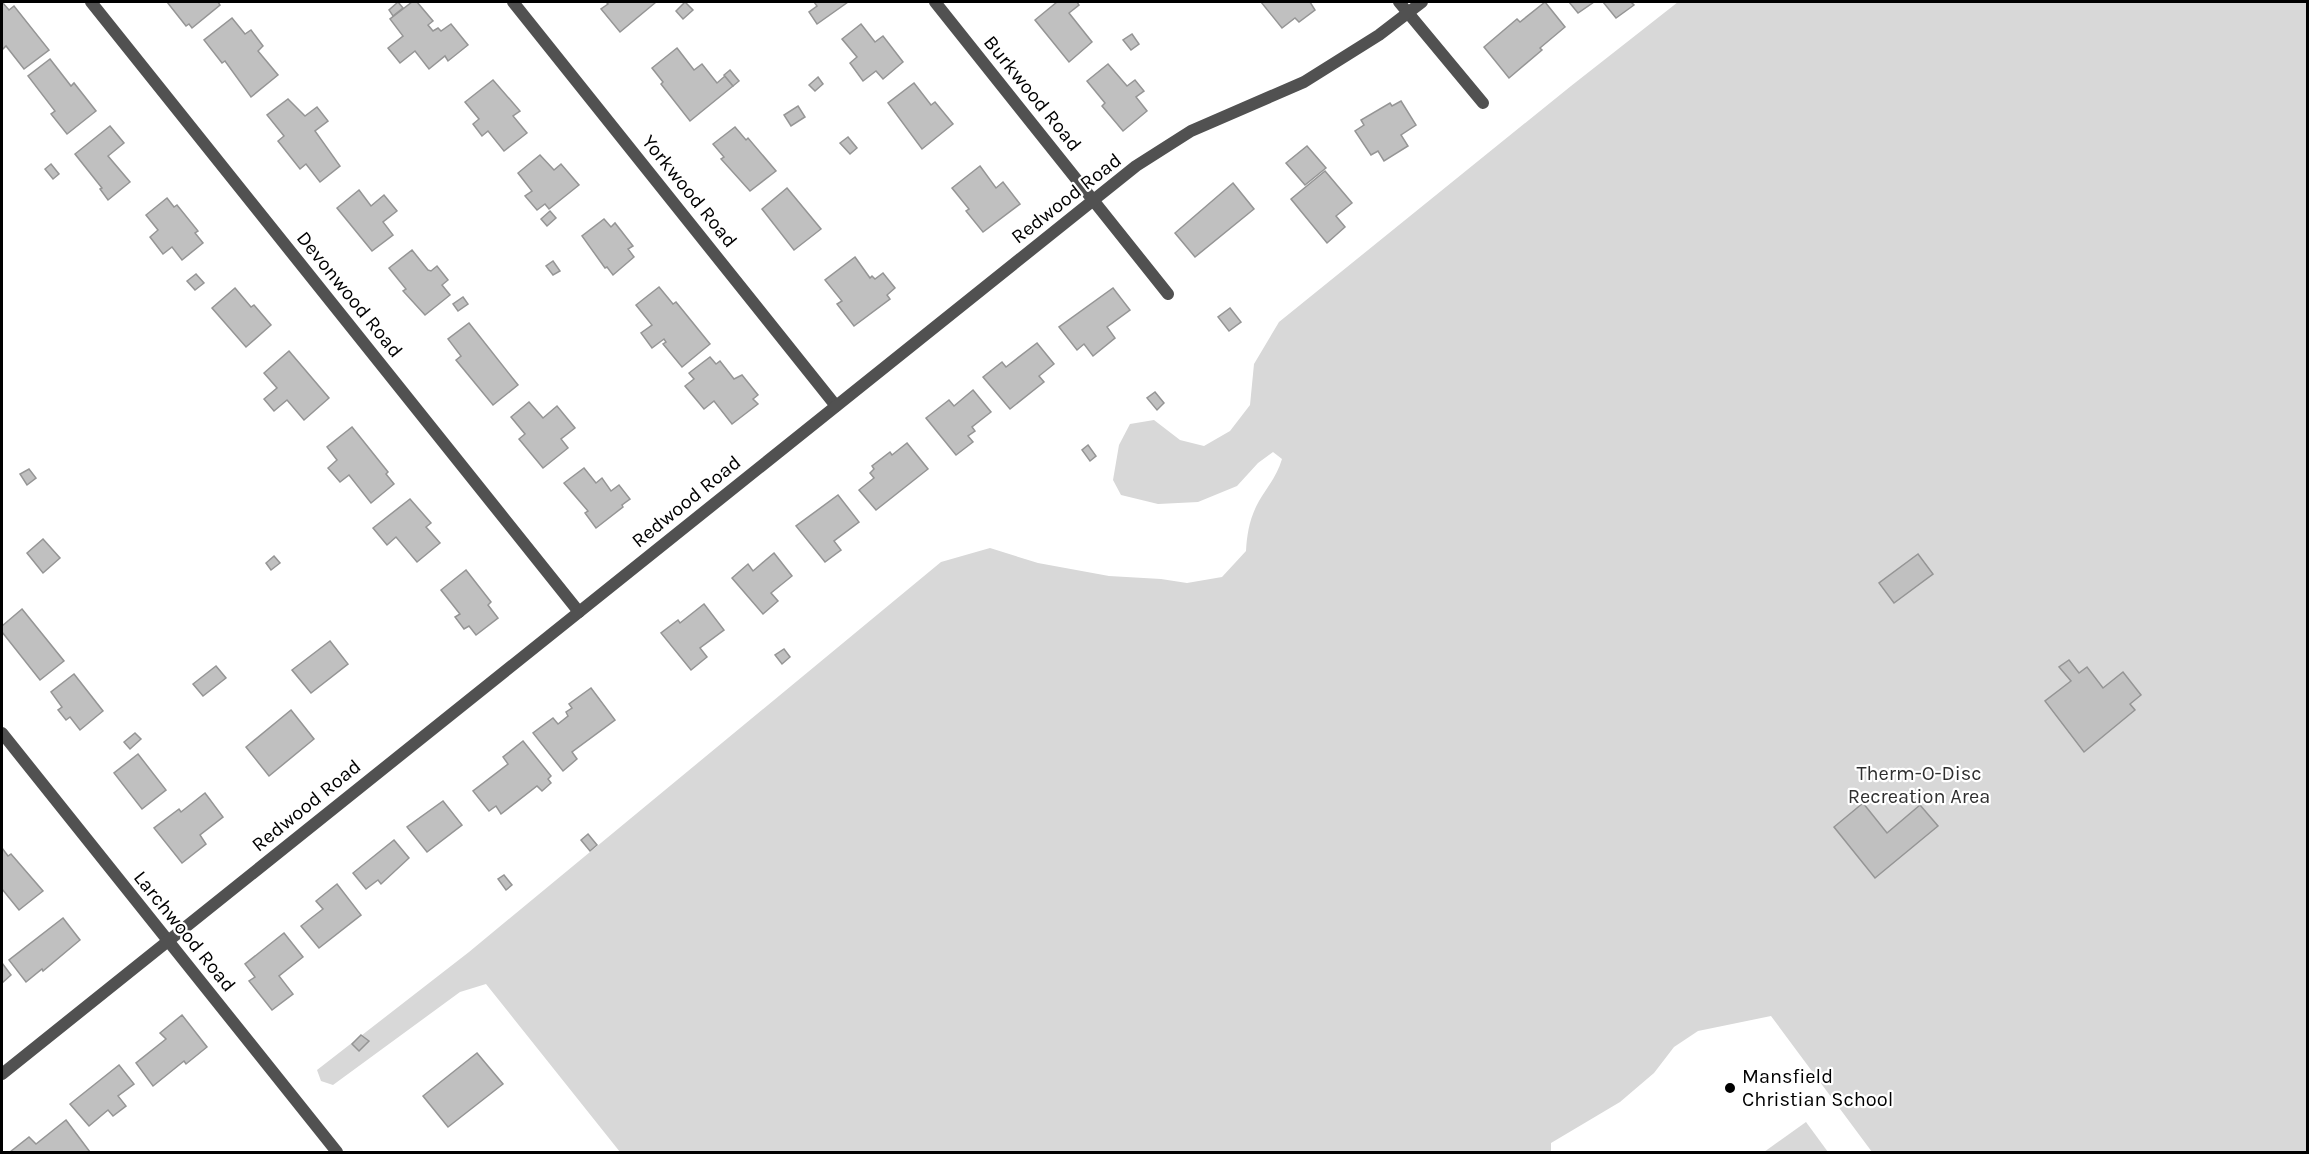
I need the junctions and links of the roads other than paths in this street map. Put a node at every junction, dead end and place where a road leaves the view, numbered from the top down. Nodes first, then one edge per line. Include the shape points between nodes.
1 (91, 2) edge
2 (513, 2) edge
3 (935, 2) edge
4 (1399, 2) edge
5 (1422, 2) edge
6 (1408, 13) junction
7 (1483, 103) dead end
8 (1094, 200) junction
9 (1168, 294) dead end
10 (836, 406) junction
11 (579, 612) junction
12 (2, 733) edge
13 (168, 940) junction
14 (2, 1074) edge
15 (337, 1152) edge

1 - 11 street, Devonwood Road
2 - 10 street, Yorkwood Road
3 - 8 street, Burkwood Road
4 - 6 street
5 - 6 street, Redwood Road
6 - 7 street
6 - 8 street, Redwood Road via 1304,82 1191,131 1136,166
8 - 9 street, Burkwood Road
8 - 10 street, Redwood Road
10 - 11 street, Redwood Road
11 - 13 street, Redwood Road
12 - 13 street, Larchwood Road
13 - 14 street, Redwood Road
13 - 15 street, Larchwood Road

